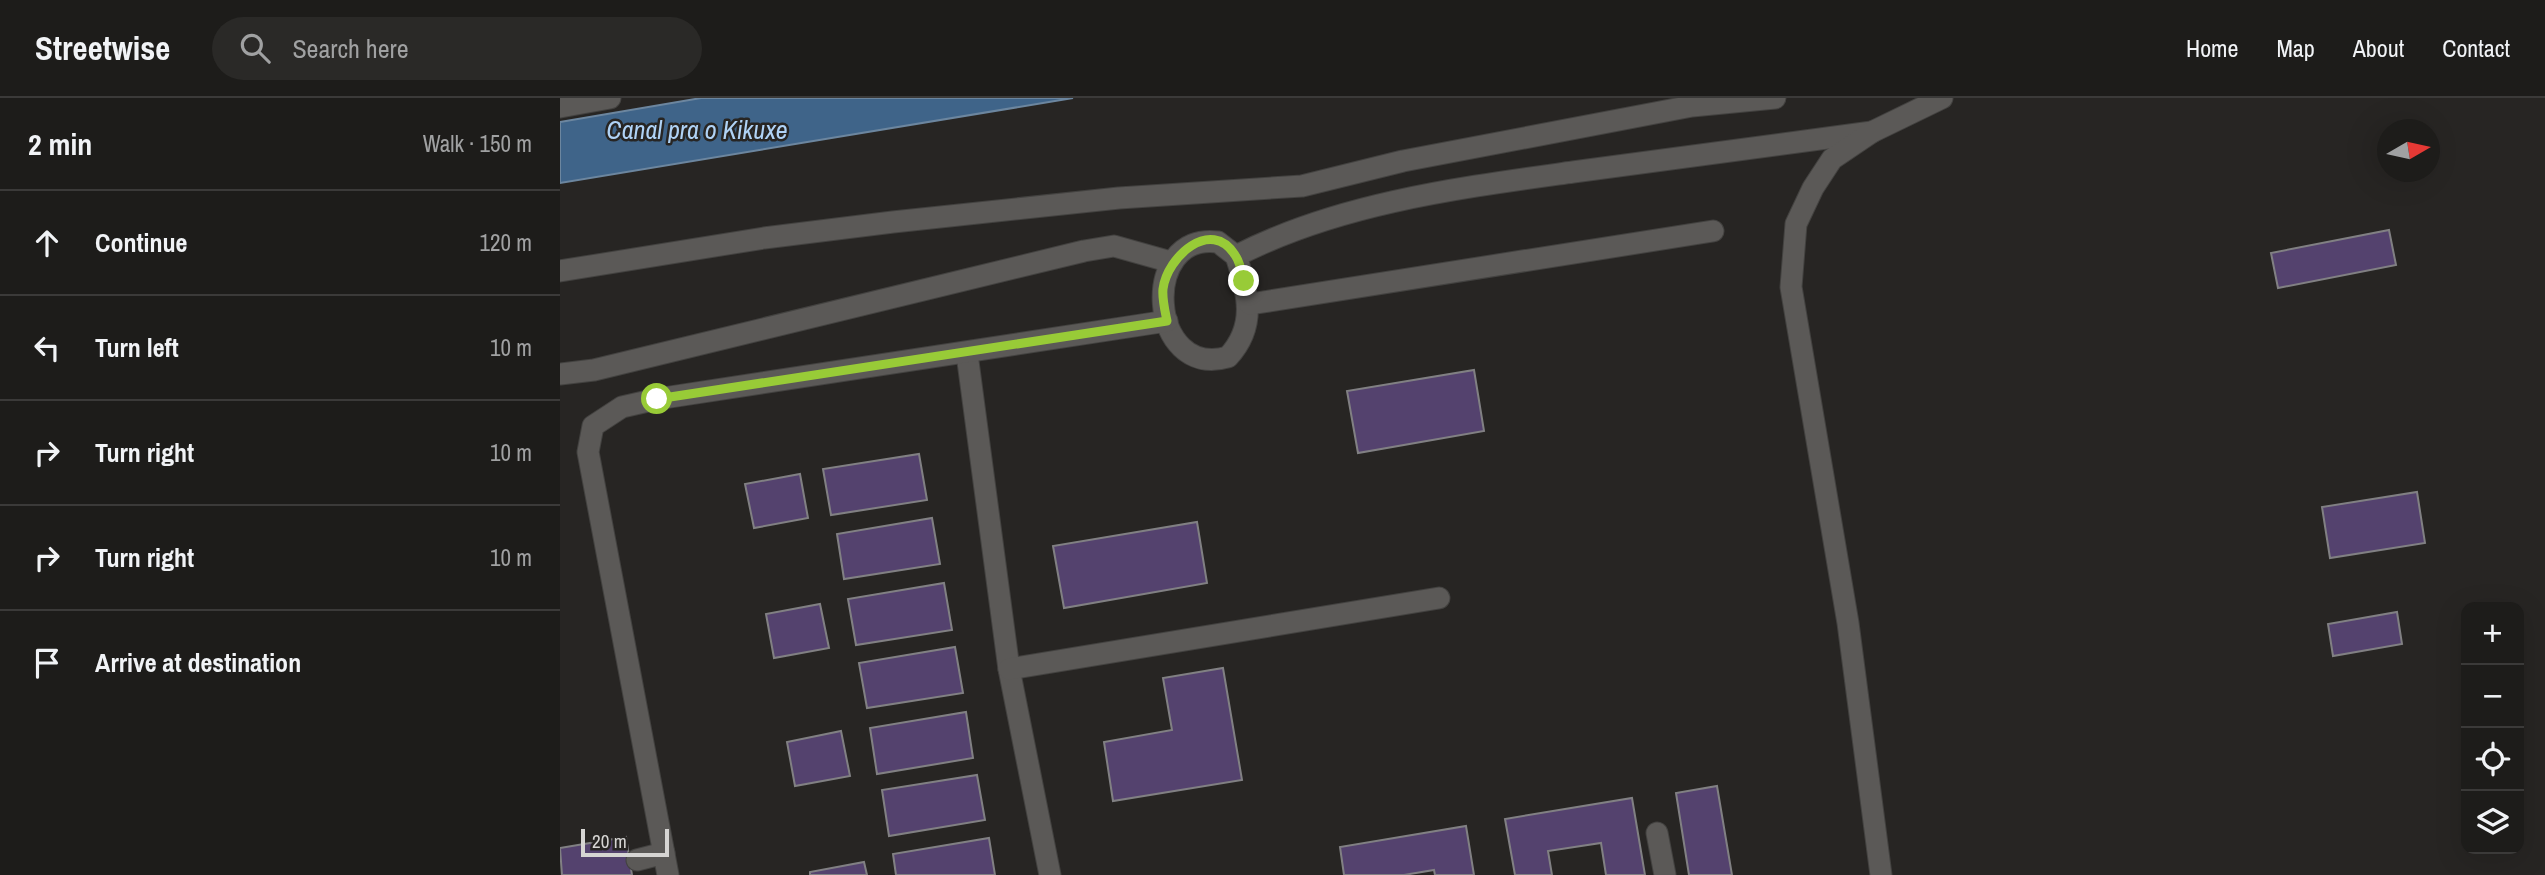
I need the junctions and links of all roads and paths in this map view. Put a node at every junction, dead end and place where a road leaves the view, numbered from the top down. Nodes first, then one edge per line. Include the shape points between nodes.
1 (610, 98) edge
2 (1775, 98) edge
3 (1942, 98) edge
4 (560, 107) edge
5 (1872, 132) junction
6 (1713, 230) dead end
7 (1236, 256) junction
8 (1171, 262) junction
9 (560, 271) edge
10 (1250, 304) junction
11 (1167, 321) junction
12 (967, 354) junction
13 (560, 374) edge
14 (1439, 598) dead end
15 (1009, 670) junction
16 (1657, 833) dead end
17 (664, 853) junction
18 (637, 860) dead end
19 (668, 875) edge
20 (1050, 875) edge
21 (1665, 875) edge
22 (1881, 875) edge

1 - 4 street
2 - 9 street via 1692,106 1404,161 1302,186 1119,198 893,222
3 - 5 street
5 - 7 street via 1484,184 1365,208 1275,236
5 - 22 street via 1832,159 1812,188 1796,224 1791,287 1848,623
6 - 10 street
7 - 8 street via 1208,240 1181,251
7 - 10 street
8 - 11 street via 1163,292
8 - 13 street via 1114,246 1084,251 594,370
10 - 11 street via 1240,342 1228,357 1213,362 1186,353
11 - 12 street
12 - 15 street
12 - 17 street via 657,399 622,407 593,426 588,452
14 - 15 street
15 - 20 street
16 - 21 street
17 - 18 street
17 - 19 street

